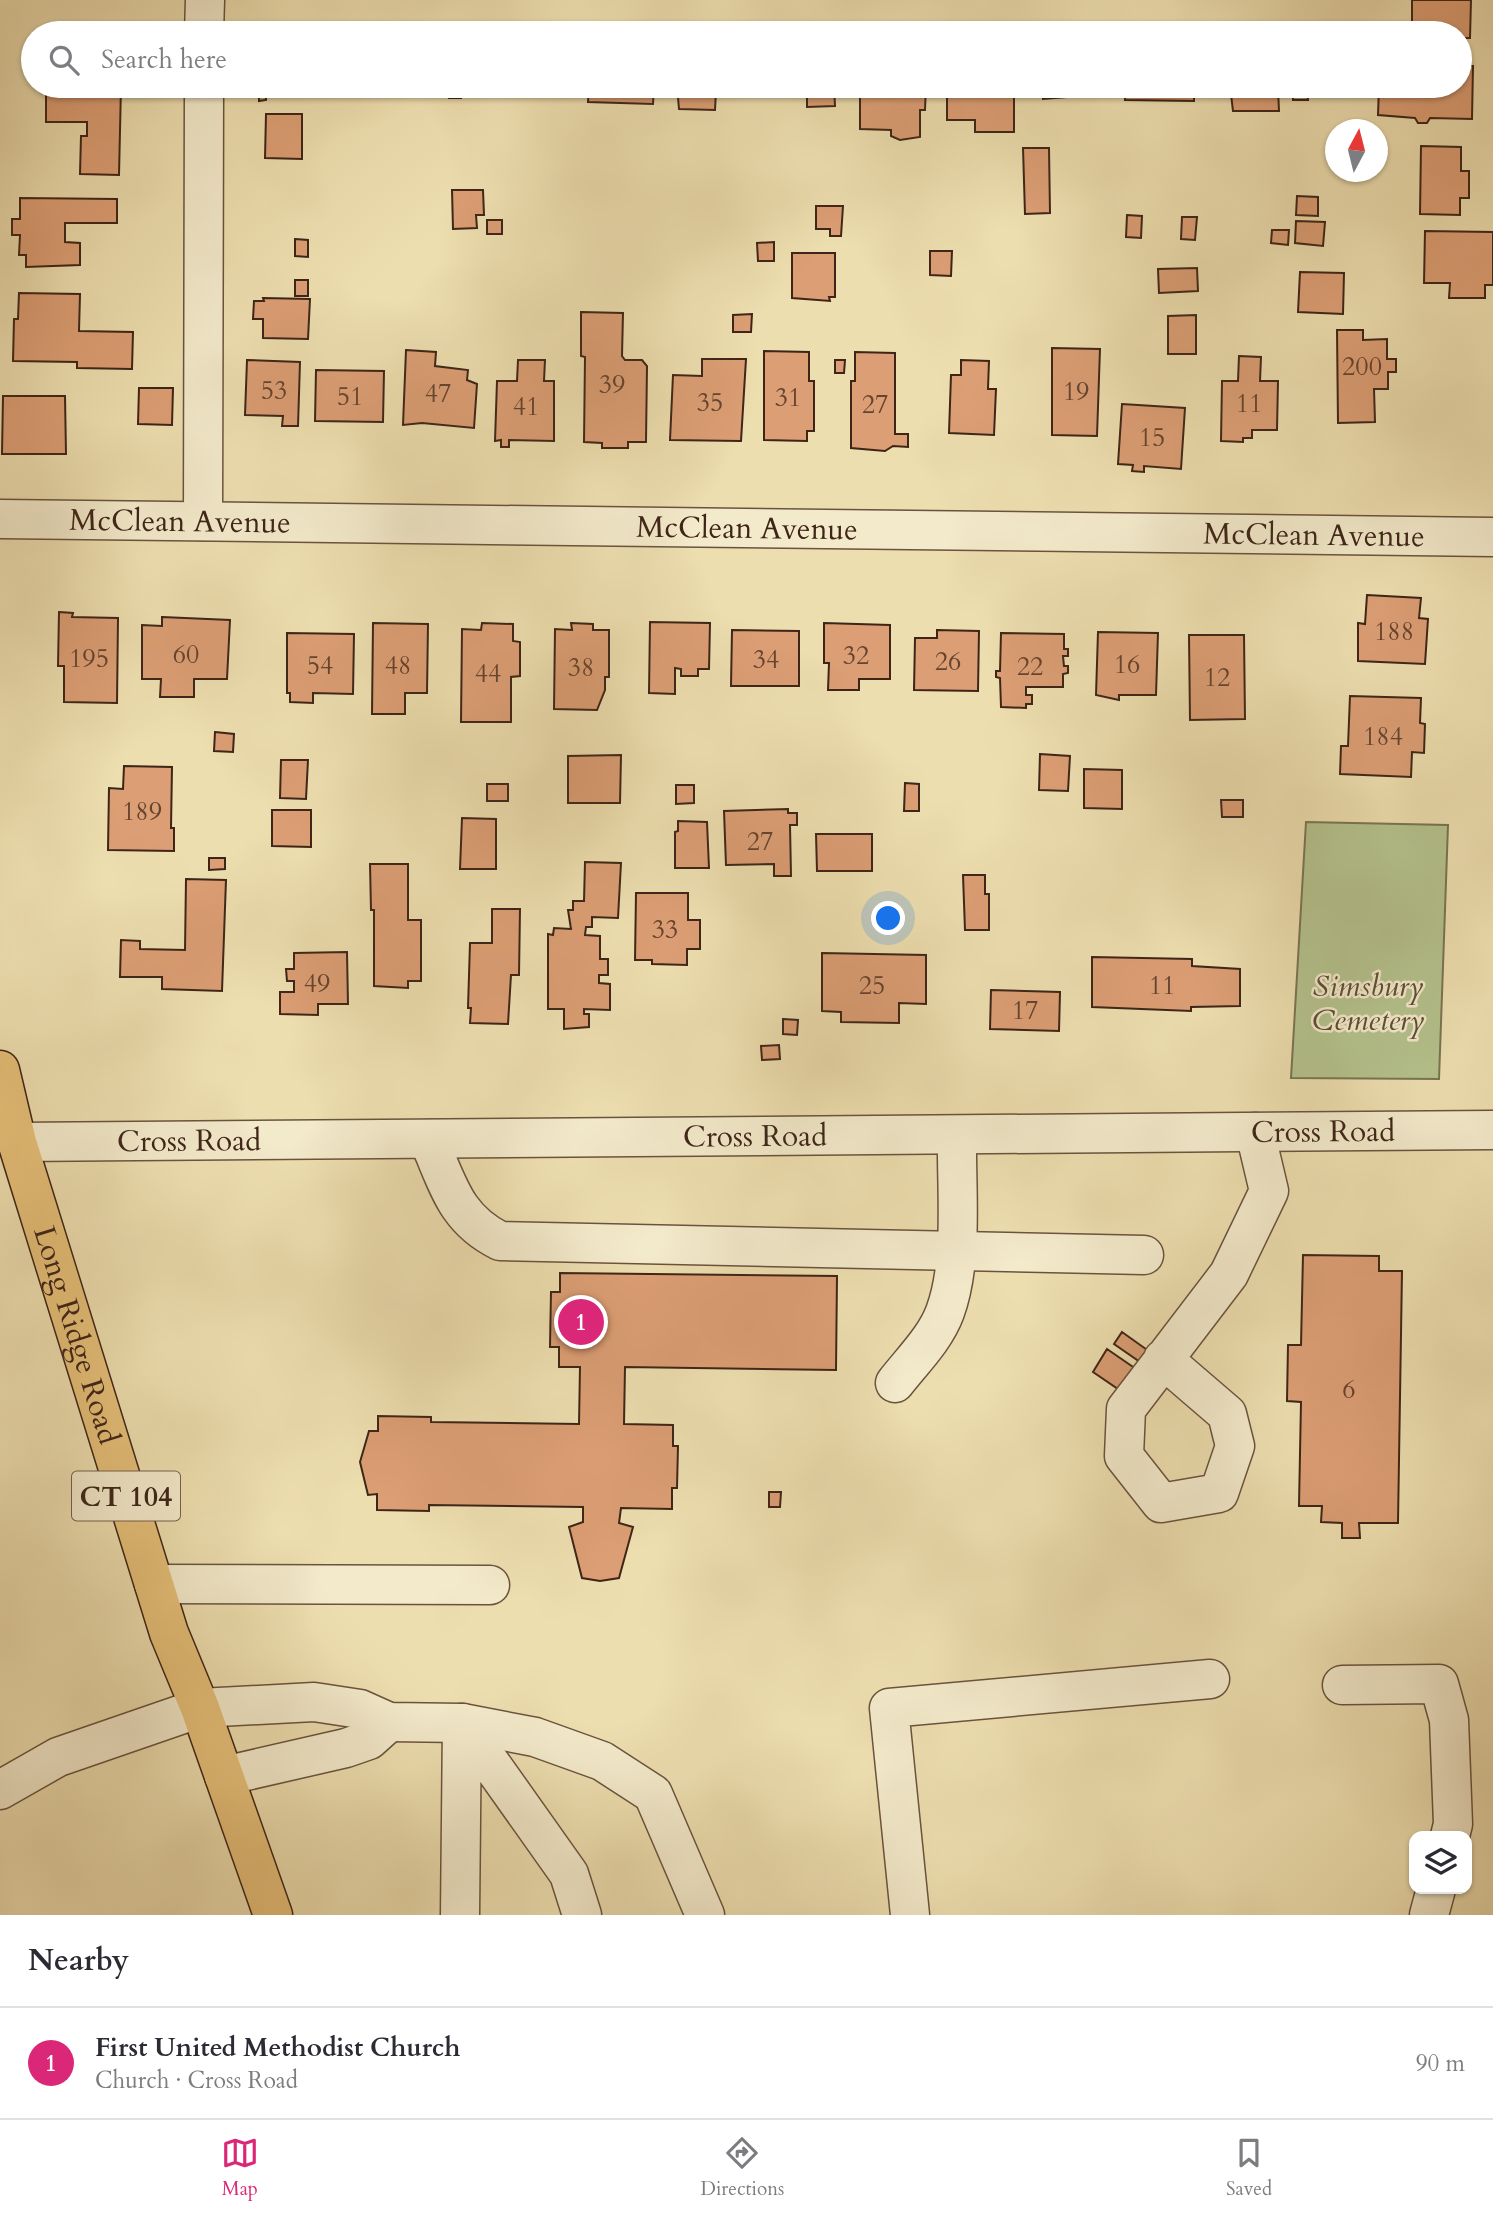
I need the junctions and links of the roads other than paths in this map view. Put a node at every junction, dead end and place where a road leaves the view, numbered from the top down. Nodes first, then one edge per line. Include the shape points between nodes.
1 (205, 0) edge
2 (204, 21) edge
3 (204, 98) edge
4 (0, 519) edge
5 (203, 522) junction
6 (1493, 537) edge
7 (0, 1070) edge
8 (1493, 1130) edge
9 (1255, 1132) junction
10 (957, 1135) junction
11 (428, 1139) junction
12 (17, 1142) junction
13 (956, 1252) junction
14 (1144, 1255) dead end
15 (1163, 1359) dead end
16 (895, 1383) dead end
17 (154, 1584) junction
18 (491, 1585) dead end
19 (1210, 1679) dead end
20 (1342, 1685) dead end
21 (200, 1708) junction
22 (389, 1722) junction
23 (462, 1723) junction
24 (224, 1776) junction
25 (0, 1790) edge
26 (1451, 1831) edge
27 (1435, 1894) edge
28 (273, 1915) edge
29 (460, 1915) edge
30 (582, 1915) edge
31 (705, 1915) edge
32 (910, 1915) edge
33 (1429, 1915) edge

1 - 2 street
3 - 5 street
4 - 5 street, McClean Avenue
5 - 6 street, McClean Avenue
7 - 12 main road, Long Ridge Road / CT 104
8 - 9 street, Cross Road
9 - 10 street, Cross Road
9 - 15 street via 1269,1191 1230,1274
10 - 11 street, Cross Road
10 - 13 street
11 - 12 street, Cross Road
11 - 13 street via 460,1211 477,1230 500,1241
12 - 17 main road, Long Ridge Road / CT 104
13 - 14 street
13 - 16 street via 945,1312
17 - 18 street
17 - 21 main road, Long Ridge Road / CT 104
19 - 32 street via 889,1708
20 - 26 street via 1439,1684 1449,1720
21 - 22 street via 314,1702 360,1709
21 - 24 main road, Long Ridge Road / CT 104
21 - 25 street via 58,1757
22 - 23 street
22 - 24 street via 369,1740 346,1748
23 - 29 street
23 - 30 street via 569,1874
23 - 31 street via 535,1737 602,1761 653,1794
24 - 28 main road, Long Ridge Road / CT 104
27 - 33 street

